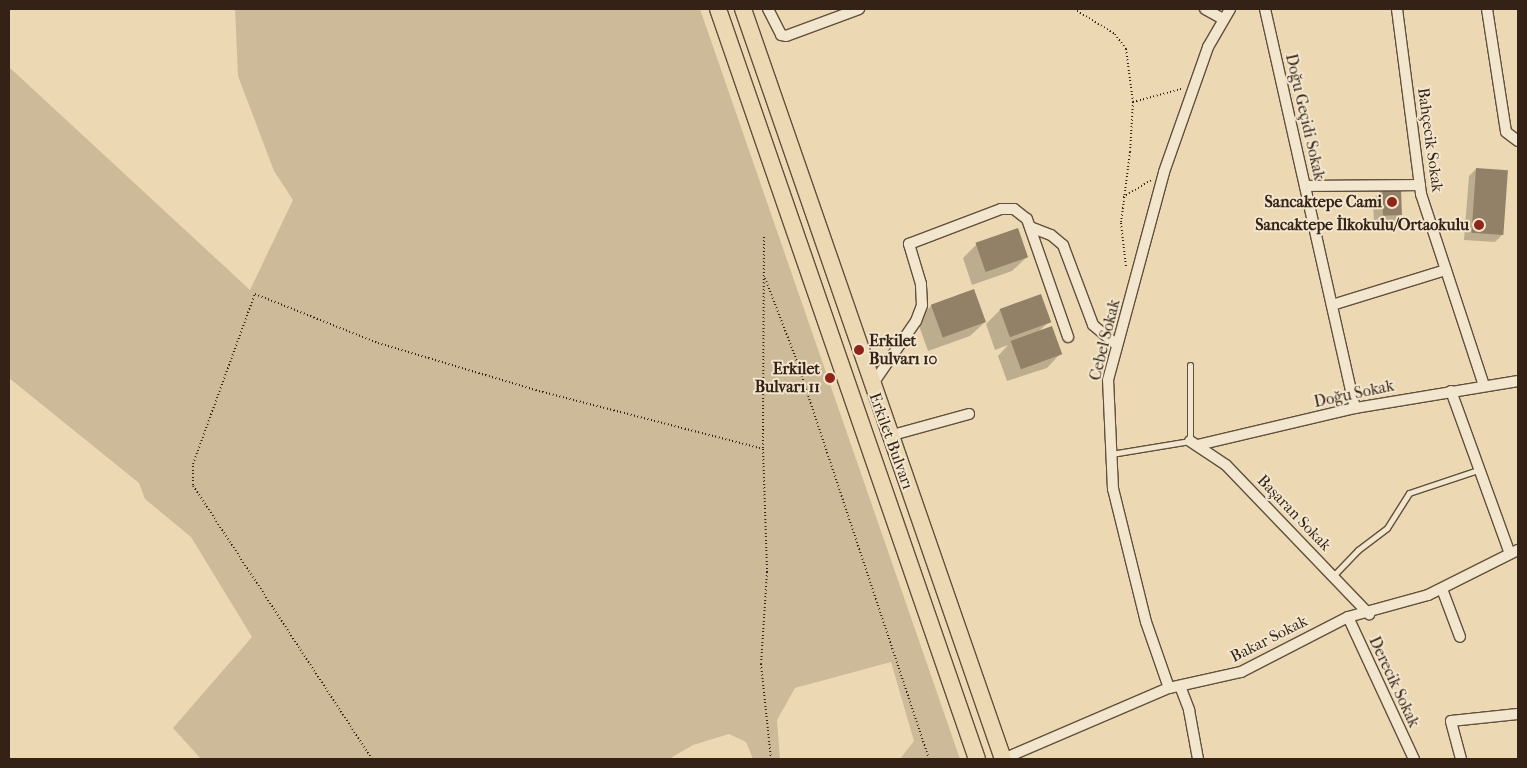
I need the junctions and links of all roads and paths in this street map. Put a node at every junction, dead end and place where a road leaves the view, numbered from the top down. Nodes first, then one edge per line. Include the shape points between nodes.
1 (718, 9) edge
2 (743, 9) edge
3 (768, 9) edge
4 (859, 9) edge
5 (1074, 9) edge
6 (1205, 9) edge
7 (1230, 9) edge
8 (1265, 9) edge
9 (1397, 9) edge
10 (1487, 9) edge
11 (1223, 19) junction
12 (1194, 86) junction
13 (1133, 102) junction
14 (1518, 140) edge
15 (1164, 172) junction
16 (1420, 185) junction
17 (1305, 186) junction
18 (1123, 196) junction
19 (1030, 227) junction
20 (764, 237) dead end
21 (1446, 270) junction
22 (764, 276) junction
23 (1132, 294) junction
24 (1332, 305) junction
25 (1068, 337) dead end
26 (1116, 344) junction
27 (1190, 365) dead end
28 (1518, 381) edge
29 (872, 386) junction
30 (1484, 386) junction
31 (1451, 391) junction
32 (1355, 408) junction
33 (968, 414) dead end
34 (889, 436) junction
35 (1194, 443) junction
36 (763, 449) junction
37 (1111, 454) junction
38 (1478, 470) junction
39 (1514, 552) edge
40 (1334, 575) junction
41 (1442, 589) junction
42 (1369, 614) junction
43 (1348, 617) junction
44 (1460, 637) dead end
45 (1180, 686) junction
46 (1169, 688) junction
47 (1518, 714) edge
48 (372, 759) edge
49 (771, 759) edge
50 (929, 759) edge
51 (977, 759) edge
52 (1003, 759) edge
53 (1198, 759) edge
54 (1414, 759) edge
55 (1461, 759) edge

1 - 51 main road, Erkilet Bulvarı
2 - 29 main road, Erkilet Bulvarı
3 - 4 street via 781,35 786,36
5 - 13 path via 1124,43
6 - 11 street
7 - 11 street, Cebel Sokak
8 - 17 street, Doğu Geçidi Sokak
9 - 16 street, Bahçecik Sokak
10 - 14 street via 1506,132
11 - 12 street, Cebel Sokak via 1208,47
12 - 13 path
12 - 15 street, Cebel Sokak
13 - 18 path
15 - 18 path
15 - 23 street, Cebel Sokak
16 - 17 street
16 - 21 street, Bahçecik Sokak
17 - 24 street, Doğu Geçidi Sokak
18 - 23 path via 1121,236
19 - 25 street
19 - 26 street via 1051,235 1063,245 1093,325
19 - 29 street via 1024,214 1005,208 909,244 921,284 922,305 916,321
20 - 22 path
21 - 24 street
21 - 30 street, Bahçecik Sokak
22 - 36 path
22 - 50 path via 801,375
23 - 26 street, Cebel Sokak
24 - 32 street, Doğu Geçidi Sokak
26 - 37 street, Cebel Sokak via 1107,389 1113,442
27 - 35 lane
28 - 30 street, Doğu Sokak
29 - 34 main road, Erkilet Bulvarı
30 - 31 street, Doğu Sokak
31 - 32 street, Doğu Sokak
31 - 38 street
32 - 35 street, Doğu Sokak
33 - 34 street
34 - 52 main road, Erkilet Bulvarı
35 - 37 lane
35 - 40 street, Başaran Sokak via 1226,465
36 - 48 path via 539,391 378,343 255,294 193,464 193,485
36 - 49 path via 767,572 761,664
37 - 46 street, Cebel Sokak via 1113,489 1141,602
38 - 39 street
38 - 40 lane via 1409,493 1388,528 1358,550
39 - 41 street, Bakar Sokak
40 - 42 street, Başaran Sokak
41 - 42 street, Bakar Sokak
41 - 44 street
42 - 43 street, Bakar Sokak
43 - 45 street, Bakar Sokak via 1241,672
43 - 54 street, Derecik Sokak
45 - 46 street, Bakar Sokak
45 - 53 street via 1189,710
46 - 52 street, Bakar Sokak
47 - 55 street via 1451,721

